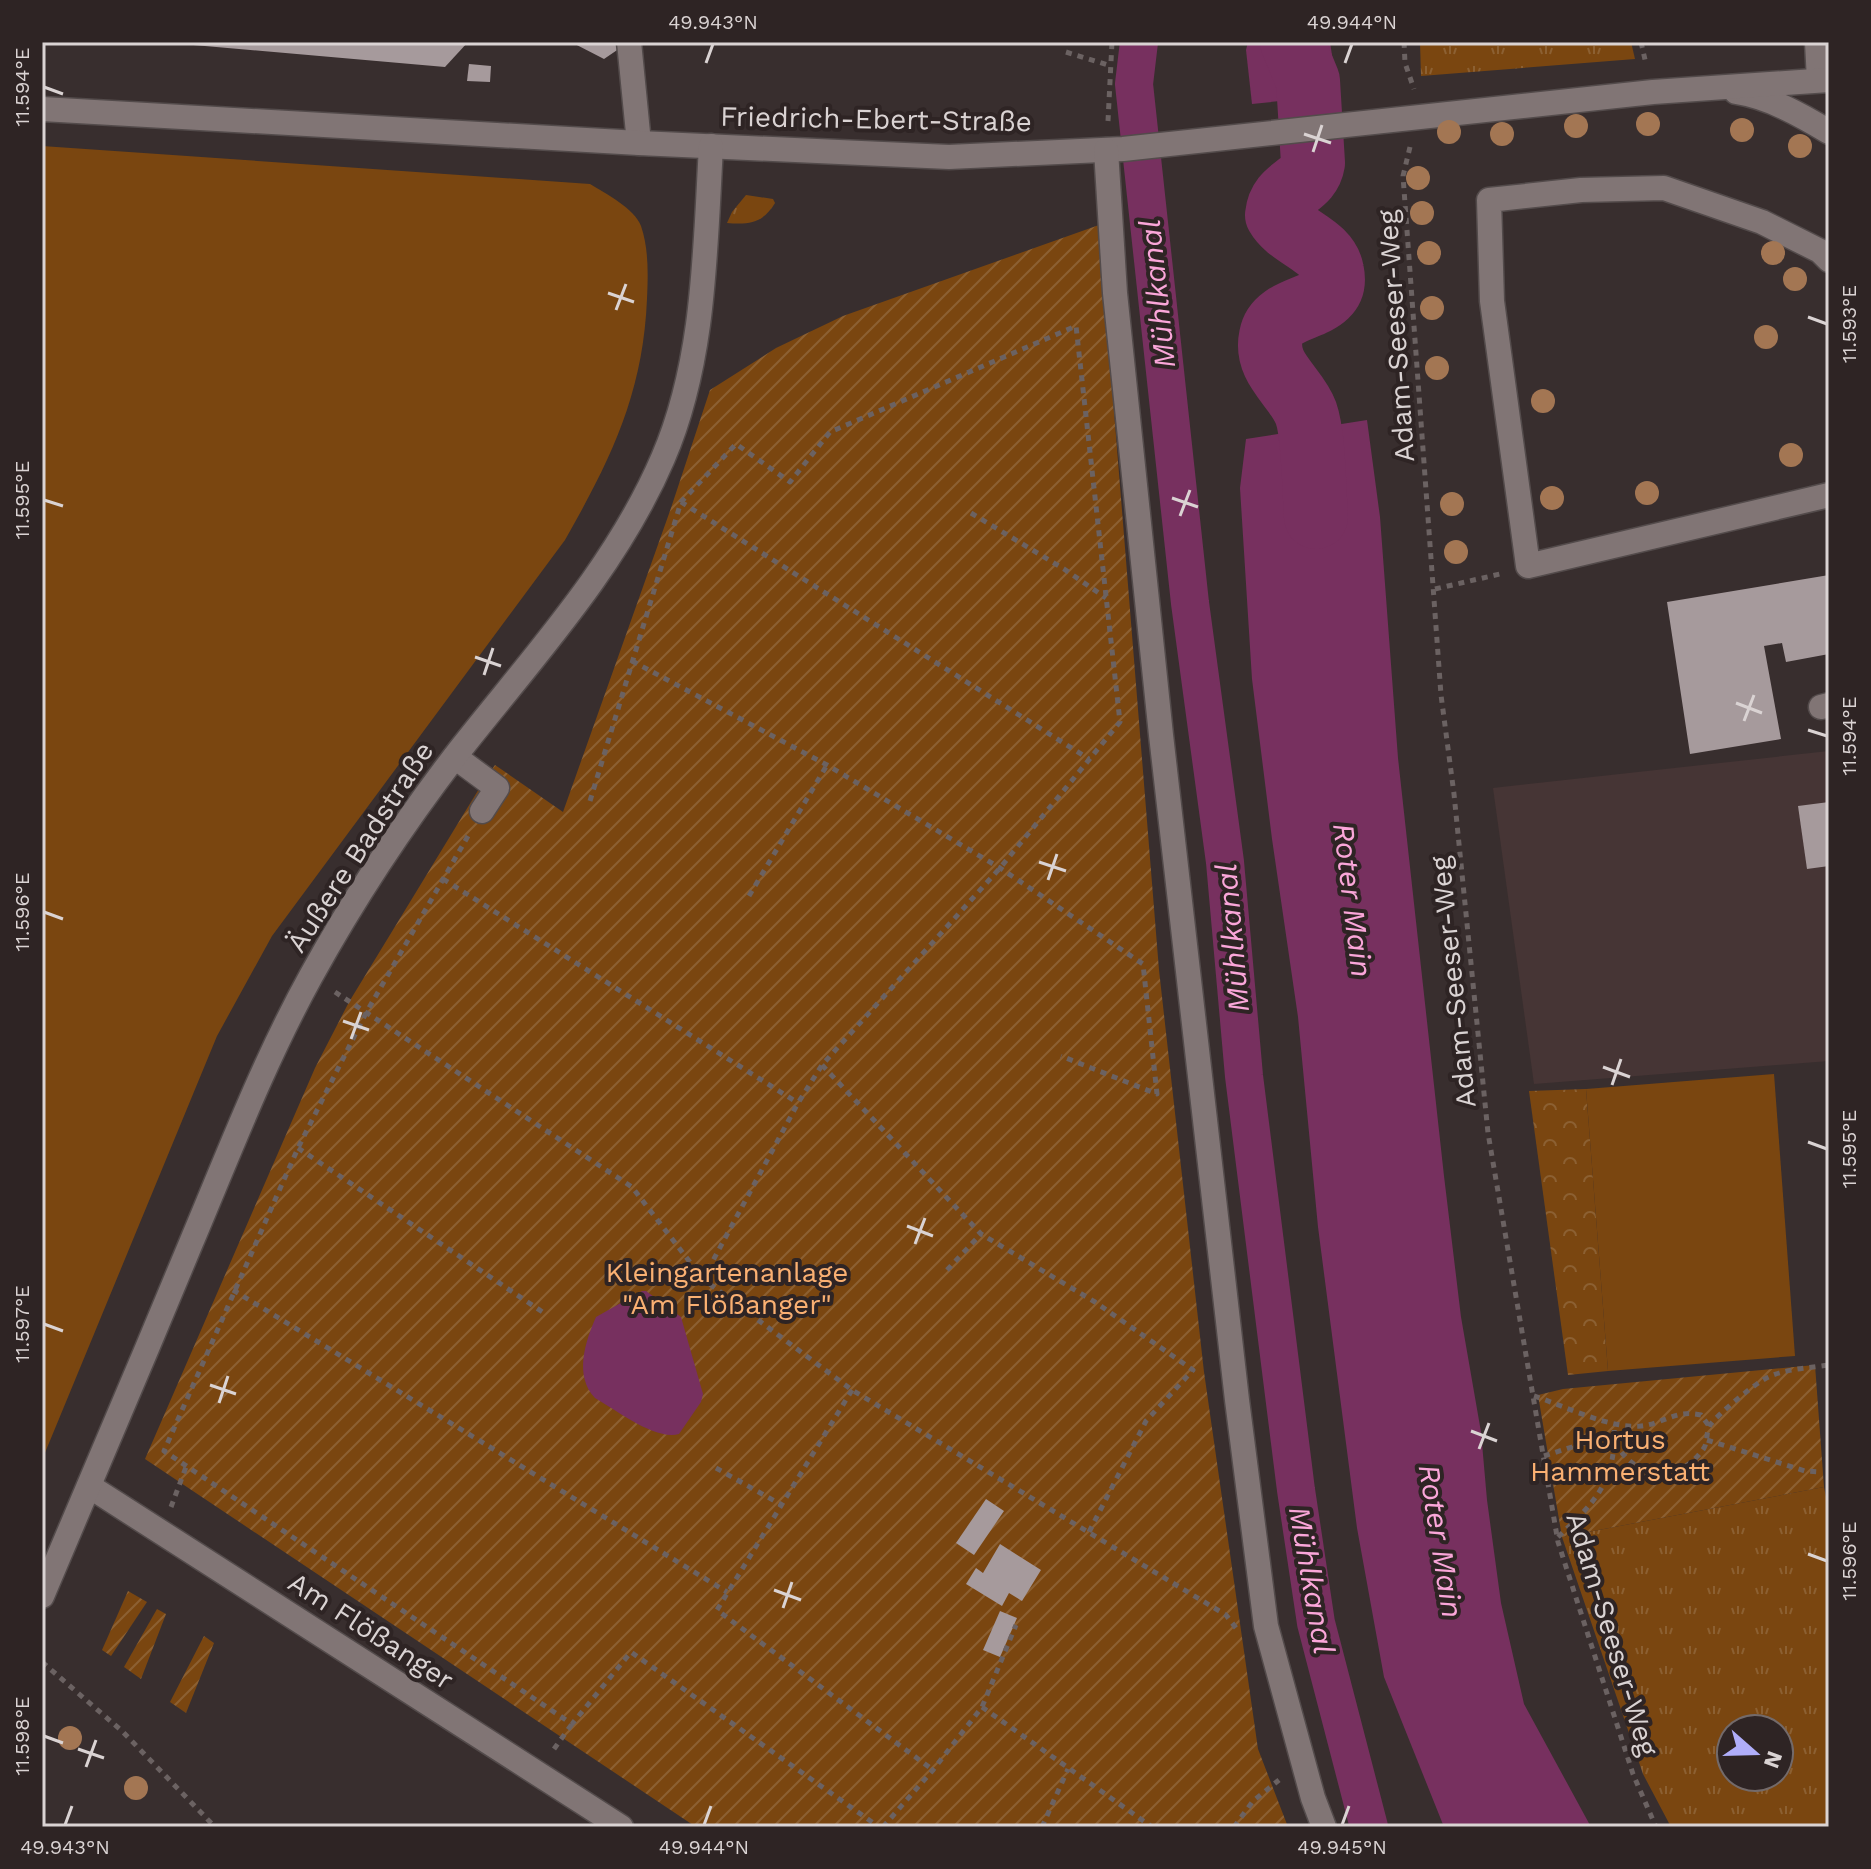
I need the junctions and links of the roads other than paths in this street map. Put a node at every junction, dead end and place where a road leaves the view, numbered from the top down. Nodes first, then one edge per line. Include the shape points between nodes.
1 (629, 42) edge
2 (1817, 42) edge
3 (1824, 80) edge
4 (1705, 87) junction
5 (42, 109) edge
6 (1829, 132) edge
7 (639, 143) junction
8 (711, 146) junction
9 (1114, 150) junction
10 (1829, 260) edge
11 (1829, 495) edge
12 (455, 757) junction
13 (482, 811) road end
14 (89, 1486) junction
15 (42, 1596) edge
16 (621, 1827) edge
17 (1324, 1827) edge

1 - 7 street
2 - 3 street
3 - 4 street, Friedrich-Ebert-Straße
4 - 6 street, Friedrich-Ebert-Straße via 1749,94
4 - 9 street, Friedrich-Ebert-Straße
5 - 7 street, Friedrich-Ebert-Straße
7 - 8 street, Friedrich-Ebert-Straße
8 - 9 street, Friedrich-Ebert-Straße via 949,157
8 - 12 street, Äußere Badstraße via 690,375 665,455 632,522 580,598
9 - 17 street via 1115,293 1237,1400 1266,1626
10 - 11 street via 1762,222 1664,188 1489,200 1492,301 1528,566
12 - 13 street via 497,788
12 - 14 street, Äußere Badstraße via 382,859 311,976 260,1078
14 - 15 street, Äußere Badstraße
14 - 16 street, Am Flößanger

